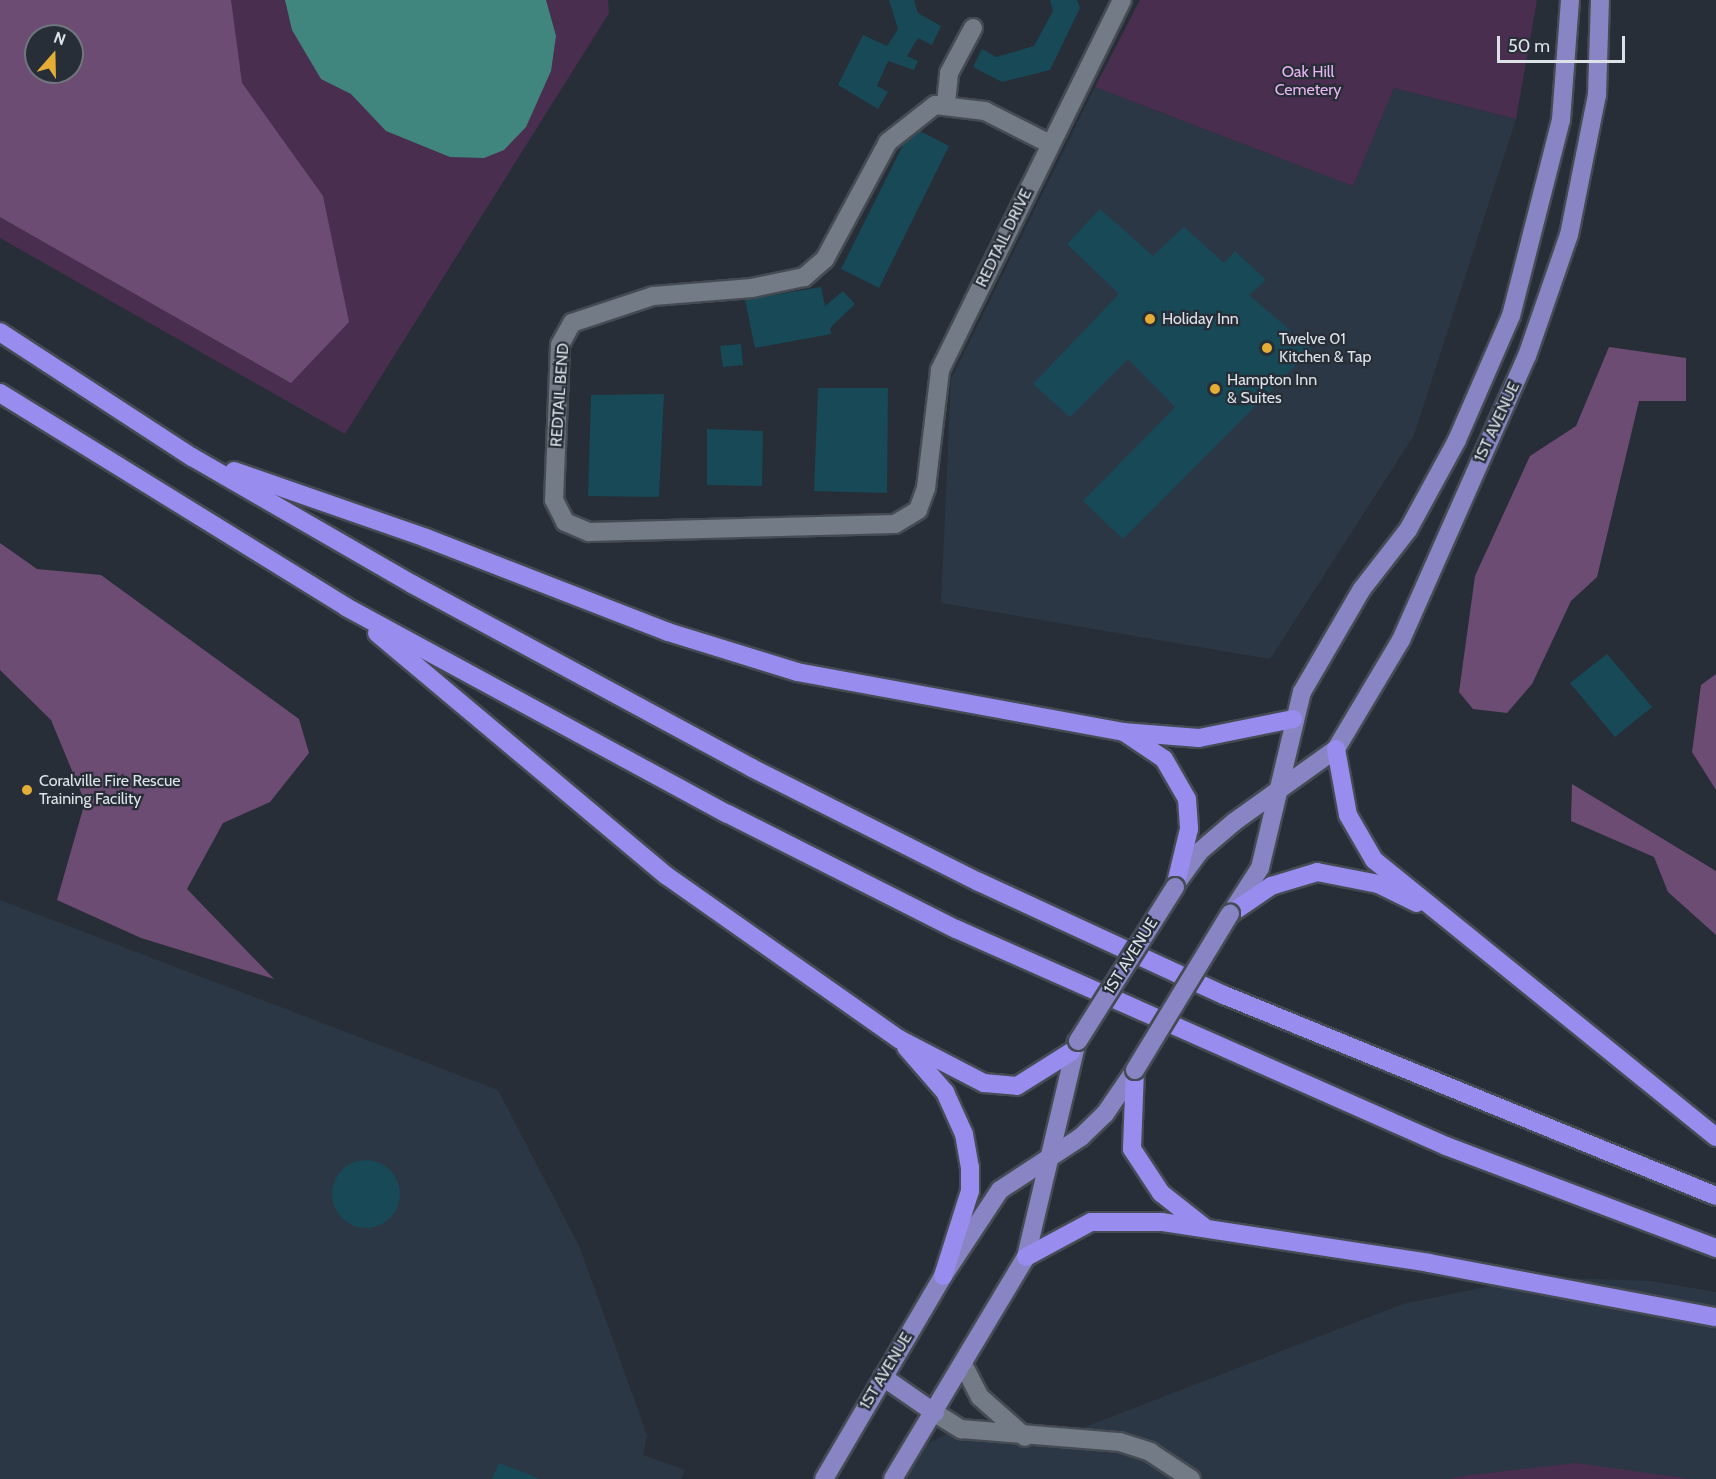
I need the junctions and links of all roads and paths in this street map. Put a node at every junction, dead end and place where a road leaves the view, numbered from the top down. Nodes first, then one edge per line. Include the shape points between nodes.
1 (1122, 0) edge
2 (1570, 0) edge
3 (1600, 0) edge
4 (973, 28) dead end
5 (946, 103) junction
6 (1050, 144) junction
7 (0, 332) edge
8 (0, 393) edge
9 (192, 457) junction
10 (926, 488) joint
11 (346, 607) junction
12 (1293, 719) junction
13 (1123, 732) junction
14 (1336, 749) junction
15 (1276, 790) junction
16 (1174, 887) junction
17 (1230, 914) junction
18 (1450, 920) junction
19 (899, 1039) junction
20 (1075, 1046) junction
21 (1136, 1070) junction
22 (1716, 1137) edge
23 (1046, 1159) junction
24 (1716, 1196) edge
25 (1206, 1228) junction
26 (1716, 1248) edge
27 (1026, 1257) junction
28 (943, 1276) junction
29 (1716, 1317) edge
30 (963, 1364) junction
31 (883, 1377) junction
32 (935, 1413) junction
33 (1025, 1437) junction
34 (824, 1479) edge
35 (893, 1479) edge
36 (1191, 1479) edge

1 - 6 street, REDTAIL DRIVE
2 - 12 main road, 1ST AVENUE via 1561,120 1511,316 1457,440 1408,530 1315,665
3 - 14 main road, 1ST AVENUE via 1597,95 1569,235 1549,300 1401,640
4 - 5 street via 949,73
5 - 6 street via 985,111
5 - 10 street, REDTAIL BEND via 927,110 888,142 816,270 772,284 616,304 577,319 560,345 554,500 576,529 895,524 918,510
6 - 10 street, REDTAIL DRIVE via 940,370
7 - 9 highway
8 - 11 highway
9 - 13 highway via 746,658
9 - 24 highway via 721,752 979,882 1318,1036
11 - 19 highway via 667,876
11 - 26 highway via 728,814 1070,983 1446,1146
12 - 13 highway via 1199,738
12 - 15 main road, 1ST AVENUE
13 - 16 highway via 1164,759 1187,800 1189,829
14 - 15 main road, 1ST AVENUE
14 - 18 highway via 1348,815 1360,841 1374,860
15 - 16 main road, 1ST AVENUE via 1199,852
15 - 17 main road, 1ST AVENUE via 1260,868
16 - 20 main road, 1ST AVENUE, bridge
17 - 18 highway via 1271,886 1317,872 1378,884
17 - 21 main road, 1ST AVENUE, bridge
18 - 22 highway
19 - 20 highway via 984,1083 1017,1086
19 - 28 highway via 945,1092 964,1134 969,1191
20 - 23 main road, 1ST AVENUE
21 - 23 main road, 1ST AVENUE via 1105,1114
21 - 25 highway via 1132,1149 1161,1193
23 - 27 main road, 1ST AVENUE
23 - 28 main road, 1ST AVENUE via 1000,1190
25 - 27 highway via 1127,1219 1091,1222
25 - 29 highway via 1429,1263
27 - 30 main road, 1ST AVENUE
28 - 31 main road, 1ST AVENUE
30 - 32 main road, 1ST AVENUE
30 - 33 street via 980,1397
31 - 32 main road
31 - 34 main road, 1ST AVENUE
32 - 33 street via 962,1429
32 - 35 main road, 1ST AVENUE
33 - 36 street via 1120,1443 1150,1452

